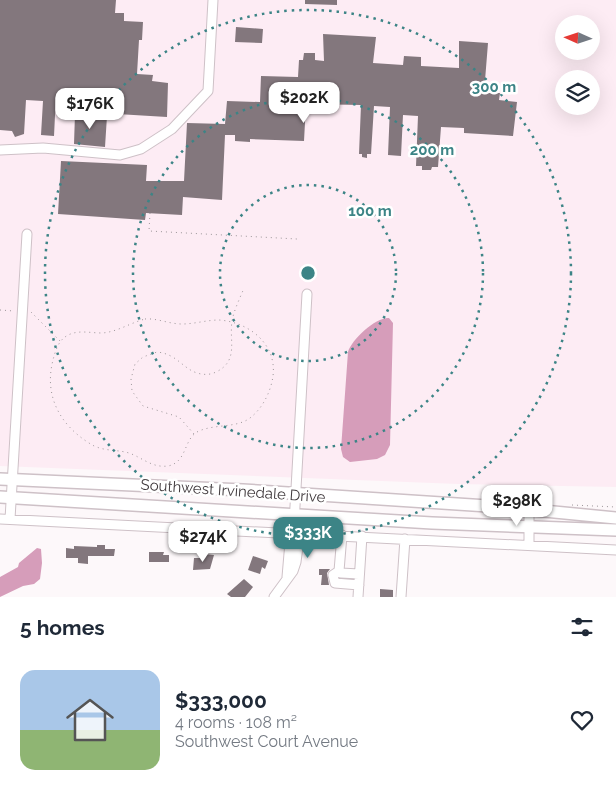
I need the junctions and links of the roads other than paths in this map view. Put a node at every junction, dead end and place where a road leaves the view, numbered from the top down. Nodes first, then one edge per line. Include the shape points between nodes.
1 (213, 0) edge
2 (0, 150) edge
3 (27, 234) dead end
4 (307, 294) dead end
5 (0, 478) edge
6 (12, 479) junction
7 (296, 494) junction
8 (6, 498) edge
9 (529, 510) junction
10 (294, 515) junction
11 (0, 518) edge
12 (616, 518) edge
13 (10, 519) junction
14 (529, 526) junction
15 (616, 530) edge
16 (294, 533) junction
17 (342, 535) junction
18 (362, 536) junction
19 (405, 538) junction
20 (529, 545) junction
21 (616, 550) edge
22 (339, 571) junction
23 (359, 574) junction
24 (359, 585) junction
25 (274, 597) edge
26 (358, 597) edge
27 (401, 597) edge

1 - 2 street via 208,91 172,129 141,149 120,154 42,148
3 - 6 street
4 - 7 street
5 - 6 main road, Southwest Irvinedale Drive
6 - 7 main road, Southwest Irvinedale Drive
6 - 8 street
7 - 9 main road, Southwest Irvinedale Drive
7 - 10 street
8 - 10 main road, Southwest Irvinedale Drive
8 - 13 street
9 - 12 main road, Southwest Irvinedale Drive
9 - 14 street
10 - 14 main road, Southwest Irvinedale Drive
10 - 16 street
11 - 13 street
13 - 16 street
14 - 15 main road, Southwest Irvinedale Drive
14 - 20 street
16 - 17 street
16 - 25 street via 290,542 287,580
17 - 18 street
17 - 22 street
18 - 19 street
18 - 23 street
19 - 20 street
19 - 27 street
20 - 21 street
22 - 23 street
22 - 24 street via 333,575 335,583
23 - 24 street
24 - 26 street

